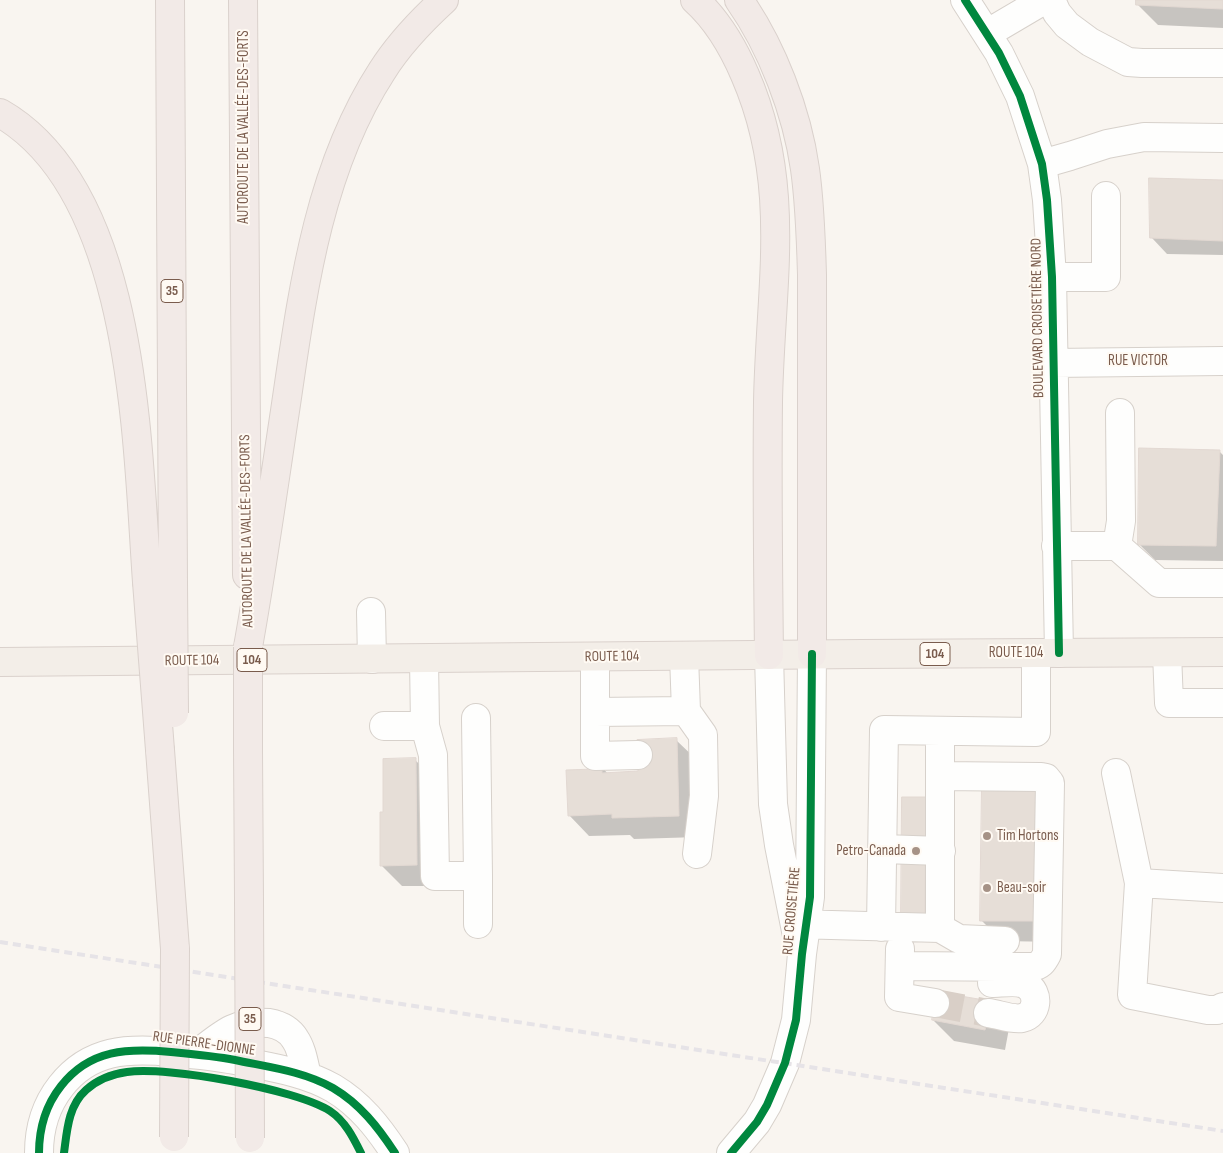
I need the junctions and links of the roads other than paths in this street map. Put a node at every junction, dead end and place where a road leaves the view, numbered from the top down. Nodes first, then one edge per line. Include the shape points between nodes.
1 (170, 0) edge
2 (243, 0) edge
3 (444, 0) edge
4 (694, 0) edge
5 (739, 0) edge
6 (965, 0) edge
7 (1044, 0) edge
8 (1050, 0) edge
9 (988, 33) junction
10 (1223, 63) edge
11 (0, 113) edge
12 (1223, 138) edge
13 (1042, 164) junction
14 (1106, 196) dead end
15 (1052, 277) junction
16 (1223, 361) edge
17 (1053, 362) junction
18 (1120, 414) dead end
19 (1056, 546) junction
20 (1117, 546) junction
21 (254, 580) junction
22 (160, 582) junction
23 (1223, 583) edge
24 (371, 612) dead end
25 (1167, 652) junction
26 (1223, 652) edge
27 (1047, 653) junction
28 (769, 654) junction
29 (812, 654) junction
30 (684, 656) junction
31 (595, 657) junction
32 (372, 659) junction
33 (424, 659) junction
34 (0, 662) edge
35 (1223, 703) edge
36 (686, 711) junction
37 (595, 712) junction
38 (476, 718) dead end
39 (384, 726) dead end
40 (425, 726) junction
41 (940, 731) junction
42 (638, 755) dead end
43 (433, 770) junction
44 (476, 770) junction
45 (1116, 774) dead end
46 (940, 776) junction
47 (882, 849) junction
48 (941, 851) junction
49 (697, 854) dead end
50 (478, 876) junction
51 (1139, 883) junction
52 (1223, 888) edge
53 (478, 924) dead end
54 (800, 924) junction
55 (891, 927) junction
56 (940, 928) junction
57 (1005, 940) dead end
58 (900, 981) junction
59 (935, 1003) tunnel mouth
60 (1223, 1007) edge
61 (988, 1012) tunnel mouth
62 (196, 1054) junction
63 (306, 1076) junction
64 (174, 1145) edge
65 (250, 1146) edge
66 (39, 1153) edge
67 (395, 1153) edge
68 (731, 1153) edge

1 - 22 highway, 35
2 - 21 highway, AUTOROUTE DE LA VALLÉE-DES-FORTS / 35
3 - 21 highway via 406,38 370,90 345,144 326,198 298,328
4 - 28 highway via 721,31 746,77 762,124 773,179 776,250 768,401
5 - 29 highway via 768,50 786,97 801,146 808,192 812,328
6 - 9 street, BOULEVARD CROISETIÈRE NORD
7 - 9 street
8 - 10 street via 1067,25 1090,42 1128,62
9 - 13 street, BOULEVARD CROISETIÈRE NORD via 1020,96
11 - 22 highway via 34,138 57,164 85,212 108,275 122,329
12 - 13 street via 1144,137 1107,144
13 - 15 street, BOULEVARD CROISETIÈRE NORD
14 - 15 street via 1106,277
15 - 17 street, BOULEVARD CROISETIÈRE NORD
16 - 17 street, RUE VICTOR
17 - 19 street, BOULEVARD CROISETIÈRE NORD
18 - 20 street via 1121,521
19 - 20 street
19 - 27 street, BOULEVARD CROISETIÈRE NORD
20 - 23 street via 1159,583
21 - 65 highway, AUTOROUTE DE LA VALLÉE-DES-FORTS / 35, bridge via 248,647
22 - 64 highway, 35, bridge via 175,949
24 - 32 street
25 - 26 main road, ROUTE 104 / 104
25 - 27 main road, ROUTE 104 / 104
25 - 35 street via 1169,703
27 - 29 main road, ROUTE 104 / 104
27 - 41 street, BOULEVARD CROISETIÈRE NORD via 1036,732
28 - 29 main road, ROUTE 104 / 104
28 - 30 main road, ROUTE 104 / 104
28 - 54 street, RUE CROISETIÈRE via 773,804 779,846
29 - 54 street, RUE CROISETIÈRE via 810,897
30 - 31 main road, ROUTE 104 / 104
30 - 36 street
31 - 33 main road, ROUTE 104 / 104
31 - 37 street
32 - 33 main road, ROUTE 104 / 104
32 - 34 main road, ROUTE 104 / 104
33 - 40 street
36 - 37 street
36 - 49 street via 703,735 704,796
37 - 42 street via 595,756
38 - 44 street
39 - 40 street
40 - 43 street via 433,755
41 - 46 street
41 - 47 street via 884,730
43 - 44 street
43 - 50 street via 434,876
44 - 50 street
45 - 51 street
46 - 48 street
46 - 58 street via 1041,777 1050,783 1047,954 1037,966
47 - 48 street
47 - 55 street
48 - 56 street
50 - 53 street
51 - 52 street
51 - 60 street via 1132,995 1208,1010
54 - 55 street
54 - 68 street, RUE CROISETIÈRE via 801,976 796,1020 785,1064 762,1114
55 - 56 street
55 - 58 street
56 - 57 street via 959,939
58 - 59 street
58 - 61 street via 1023,984 1034,993 1034,1007 1025,1017
62 - 63 street, RUE PIERRE-DIONNE
62 - 63 street via 237,1026 252,1022 278,1024 295,1039
62 - 66 street, RUE PIERRE-DIONNE via 123,1051 106,1054 82,1065 65,1081 49,1105 43,1121
63 - 67 street, RUE PIERRE-DIONNE via 355,1103

